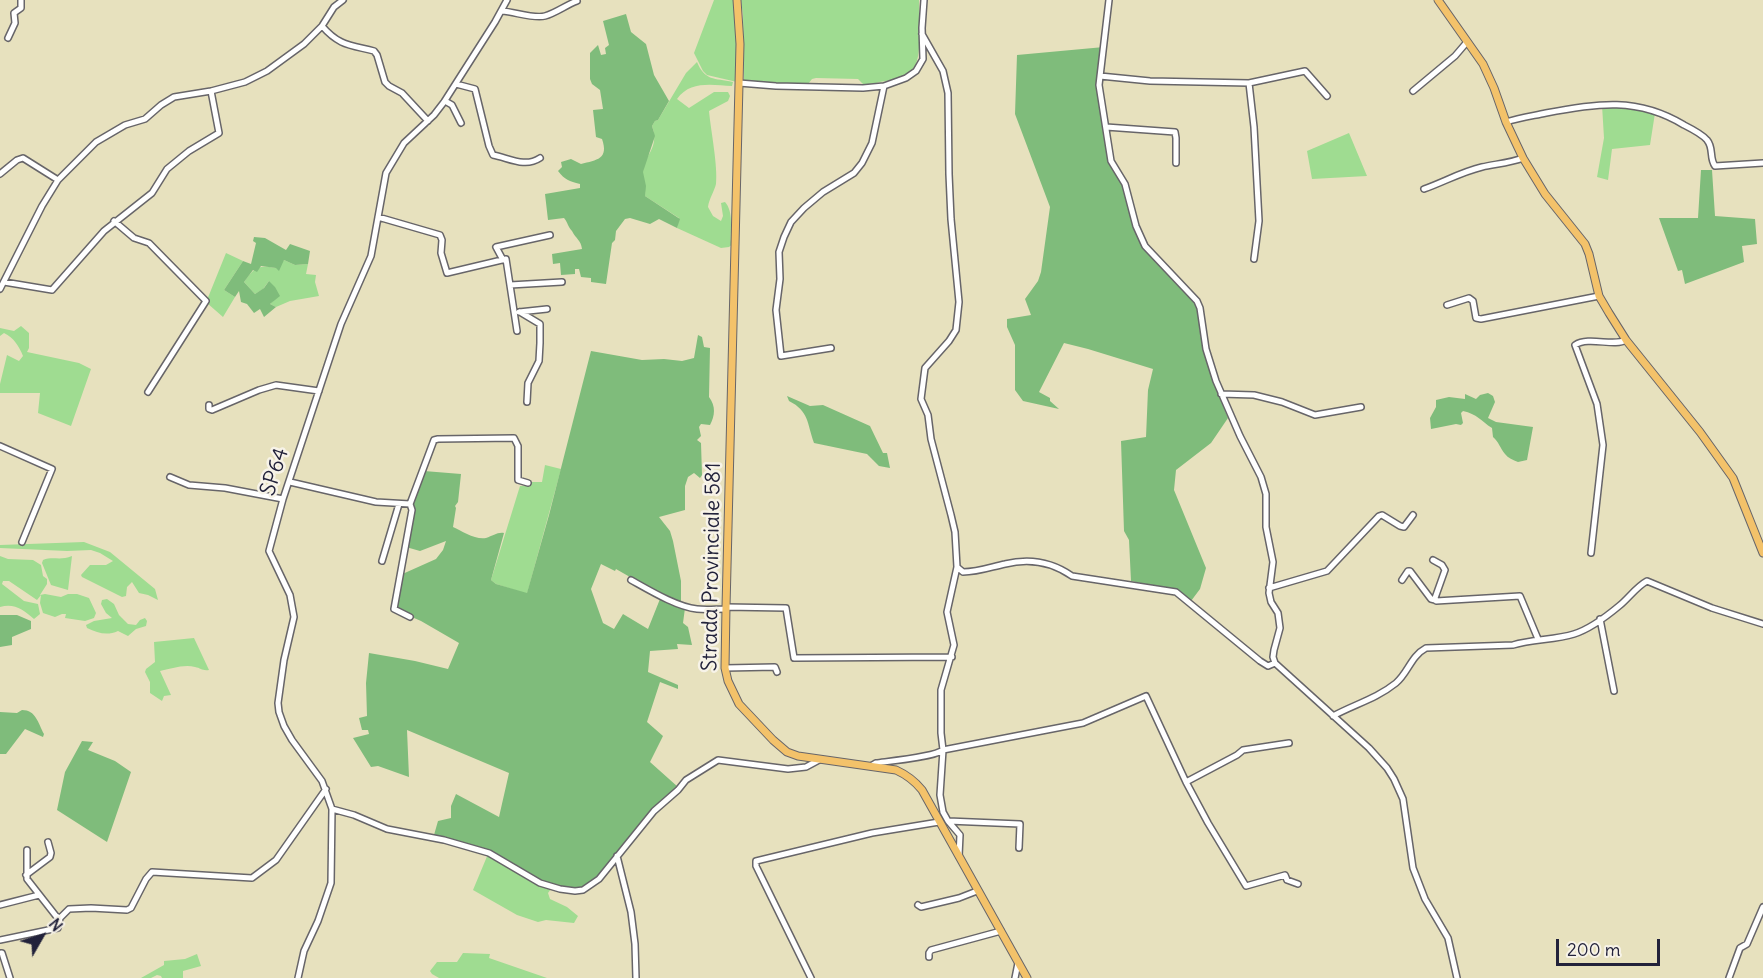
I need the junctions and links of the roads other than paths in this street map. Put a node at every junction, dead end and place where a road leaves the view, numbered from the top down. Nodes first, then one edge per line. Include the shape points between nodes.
1 (21, 0) edge
2 (343, 0) edge
3 (507, 0) edge
4 (737, 0) edge
5 (924, 0) edge
6 (1109, 0) edge
7 (1438, 0) edge
8 (577, 1) edge
9 (502, 11) junction
10 (322, 26) junction
11 (922, 34) junction
12 (8, 38) dead end
13 (1467, 42) junction
14 (1100, 76) junction
15 (739, 83) junction
16 (1249, 83) junction
17 (456, 84) junction
18 (884, 86) junction
19 (211, 91) junction
20 (1413, 92) dead end
21 (1327, 96) dead end
22 (445, 101) junction
23 (428, 121) junction
24 (1506, 122) junction
25 (461, 123) dead end
26 (1106, 127) junction
27 (540, 158) dead end
28 (1523, 158) junction
29 (1176, 163) dead end
30 (1763, 163) edge
31 (0, 174) edge
32 (58, 180) junction
33 (1424, 189) dead end
34 (378, 218) junction
35 (114, 221) junction
36 (550, 235) dead end
37 (1254, 259) dead end
38 (503, 260) junction
39 (4, 282) junction
40 (562, 282) dead end
41 (510, 285) junction
42 (0, 289) edge
43 (1599, 296) junction
44 (1447, 305) dead end
45 (547, 309) dead end
46 (517, 312) junction
47 (517, 331) dead end
48 (1626, 340) junction
49 (831, 348) dead end
50 (319, 391) junction
51 (148, 392) dead end
52 (1221, 394) junction
53 (527, 402) dead end
54 (209, 405) dead end
55 (1361, 407) dead end
56 (0, 446) edge
57 (170, 477) dead end
58 (290, 482) junction
59 (528, 483) dead end
60 (283, 499) junction
61 (399, 504) junction
62 (410, 504) junction
63 (1413, 515) dead end
64 (22, 543) dead end
65 (1591, 553) dead end
66 (1763, 553) edge
67 (1433, 560) dead end
68 (382, 561) dead end
69 (957, 567) junction
70 (631, 580) dead end
71 (1402, 580) dead end
72 (1269, 588) junction
73 (1435, 600) junction
74 (726, 608) junction
75 (410, 617) dead end
76 (1600, 620) junction
77 (1763, 624) edge
78 (1538, 639) junction
79 (952, 657) junction
80 (1275, 663) junction
81 (725, 668) junction
82 (777, 672) dead end
83 (1614, 691) dead end
84 (1333, 716) junction
85 (1289, 743) dead end
86 (943, 750) junction
87 (819, 760) junction
88 (871, 766) junction
89 (1186, 782) junction
90 (326, 789) junction
91 (332, 809) junction
92 (948, 821) junction
93 (939, 822) junction
94 (48, 842) dead end
95 (1019, 848) dead end
96 (27, 850) dead end
97 (617, 856) junction
98 (959, 856) junction
99 (26, 875) junction
100 (1298, 885) dead end
101 (977, 891) junction
102 (39, 895) junction
103 (0, 905) edge
104 (918, 905) dead end
105 (1763, 907) edge
106 (60, 918) junction
107 (1001, 931) junction
108 (0, 940) edge
109 (0, 952) edge
110 (929, 957) dead end
111 (1018, 963) junction
112 (10, 978) edge
113 (298, 978) edge
114 (636, 978) edge
115 (811, 978) edge
116 (1015, 978) edge
117 (1027, 978) edge
118 (1457, 978) edge
119 (1729, 978) edge

1 - 12 street
2 - 10 street via 330,11
3 - 9 street, SP64 / SP64
4 - 15 main road, Strada Provinciale 581
5 - 11 street
6 - 14 street
7 - 13 main road
8 - 9 street via 544,16
9 - 17 street, SP64 / SP64
10 - 19 street via 267,71
10 - 23 street via 343,44 374,51 385,82 402,93
11 - 18 street via 923,59 918,68 906,78
11 - 69 street via 944,70 948,93 951,219 959,302 956,330 925,368 921,399 955,532
13 - 20 street
13 - 24 main road via 1487,72
14 - 16 street
14 - 26 street
15 - 18 street
15 - 74 main road, Strada Provinciale 581
16 - 21 street via 1305,71
16 - 37 street via 1259,220
17 - 22 street, SP64 / SP64
17 - 27 street via 475,89 493,155 513,162
18 - 49 street via 872,143 862,163 795,216 780,249 776,310 781,356
19 - 32 street via 174,97 145,119 113,130
19 - 35 street via 219,133 180,158 162,175 148,197
22 - 23 street, SP64 / SP64
22 - 25 street via 452,105
23 - 34 street, SP64 / SP64 via 404,143 390,165
24 - 28 main road
24 - 30 street via 1569,108 1626,104 1665,114 1705,138 1715,165
26 - 29 street via 1175,132
26 - 52 street via 1111,161 1125,184 1145,246 1197,301 1206,349
28 - 33 street via 1480,167
28 - 43 main road via 1545,194 1585,244
31 - 32 street via 23,158
32 - 39 street
34 - 38 street via 440,235 447,273
34 - 50 street, SP64 / SP64 via 371,256 341,324
35 - 39 street via 52,290
35 - 51 street via 134,238 149,243 206,301
36 - 38 street via 496,247
38 - 41 street via 506,259
39 - 42 street
40 - 41 street
41 - 46 street
43 - 44 street via 1481,320 1476,318 1469,298
43 - 48 main road
45 - 46 street
46 - 47 street
46 - 53 street via 540,324 539,361 528,383
48 - 65 street via 1618,344 1607,341 1575,345 1597,404 1603,444
48 - 66 main road via 1733,478
50 - 54 street via 276,385 212,411
50 - 58 street, SP64 / SP64
52 - 55 street via 1254,395 1315,415
52 - 72 street via 1266,494 1266,527 1273,562
56 - 64 street via 52,469
57 - 60 street via 189,485
58 - 60 street, SP64 / SP64
58 - 61 street
59 - 62 street via 518,480 519,446 514,438 438,439 433,442
60 - 90 street, SP64 / SP64 via 269,551 290,595 294,617 284,660 279,712 284,726
61 - 62 street
61 - 68 street
62 - 75 street via 394,609
63 - 72 street via 1404,527 1379,516 1327,571
67 - 73 street via 1445,570
69 - 79 street via 947,613 954,642
69 - 80 street via 963,572 974,572 1008,563 1039,561 1072,576 1176,592 1260,661 1268,666
70 - 74 street via 689,607
71 - 73 street via 1410,571
72 - 80 street via 1280,628
73 - 78 street via 1520,597
74 - 79 street via 786,608 794,658
74 - 81 main road, Strada Provinciale 581
76 - 77 street via 1647,581
76 - 78 street via 1574,634
76 - 83 street
78 - 84 street via 1513,645 1426,648 1417,654 1400,680 1367,702
79 - 86 street via 941,690
80 - 84 street
81 - 82 street via 775,667
81 - 87 main road, Strada Provinciale 581 via 734,697 773,740 788,752
84 - 118 street via 1377,756 1394,778 1402,795 1413,868 1425,899 1448,938
85 - 89 street via 1243,750
86 - 88 street
86 - 89 street via 1083,723 1146,696
86 - 92 street via 941,802
87 - 88 main road, Strada Provinciale 581
87 - 97 street via 806,767 788,769 718,760 686,780
88 - 93 main road, Strada Provinciale 581 via 896,770 914,780
89 - 100 street via 1246,886 1285,875
90 - 91 street, SP64 / SP64
90 - 106 street via 276,860 252,878 153,872 127,910 69,909
91 - 97 street via 387,828 489,853 540,883 561,889 583,890 591,886
91 - 113 street, SP64 / SP64 via 331,883 304,951
92 - 95 street via 1020,824
92 - 98 street via 960,835
93 - 98 main road, Strada Provinciale 581
93 - 115 street via 872,833 756,861
94 - 99 street via 50,856
96 - 99 street
97 - 114 street via 632,912
98 - 101 main road, Strada Provinciale 581
99 - 102 street
101 - 104 street
101 - 107 main road, Strada Provinciale 581
102 - 103 street
102 - 106 street
105 - 119 street via 1747,944 1740,948
106 - 108 street via 58,928
107 - 110 street via 931,950
107 - 111 main road, Strada Provinciale 581
109 - 112 street
111 - 116 street
111 - 117 main road, Strada Provinciale 581

